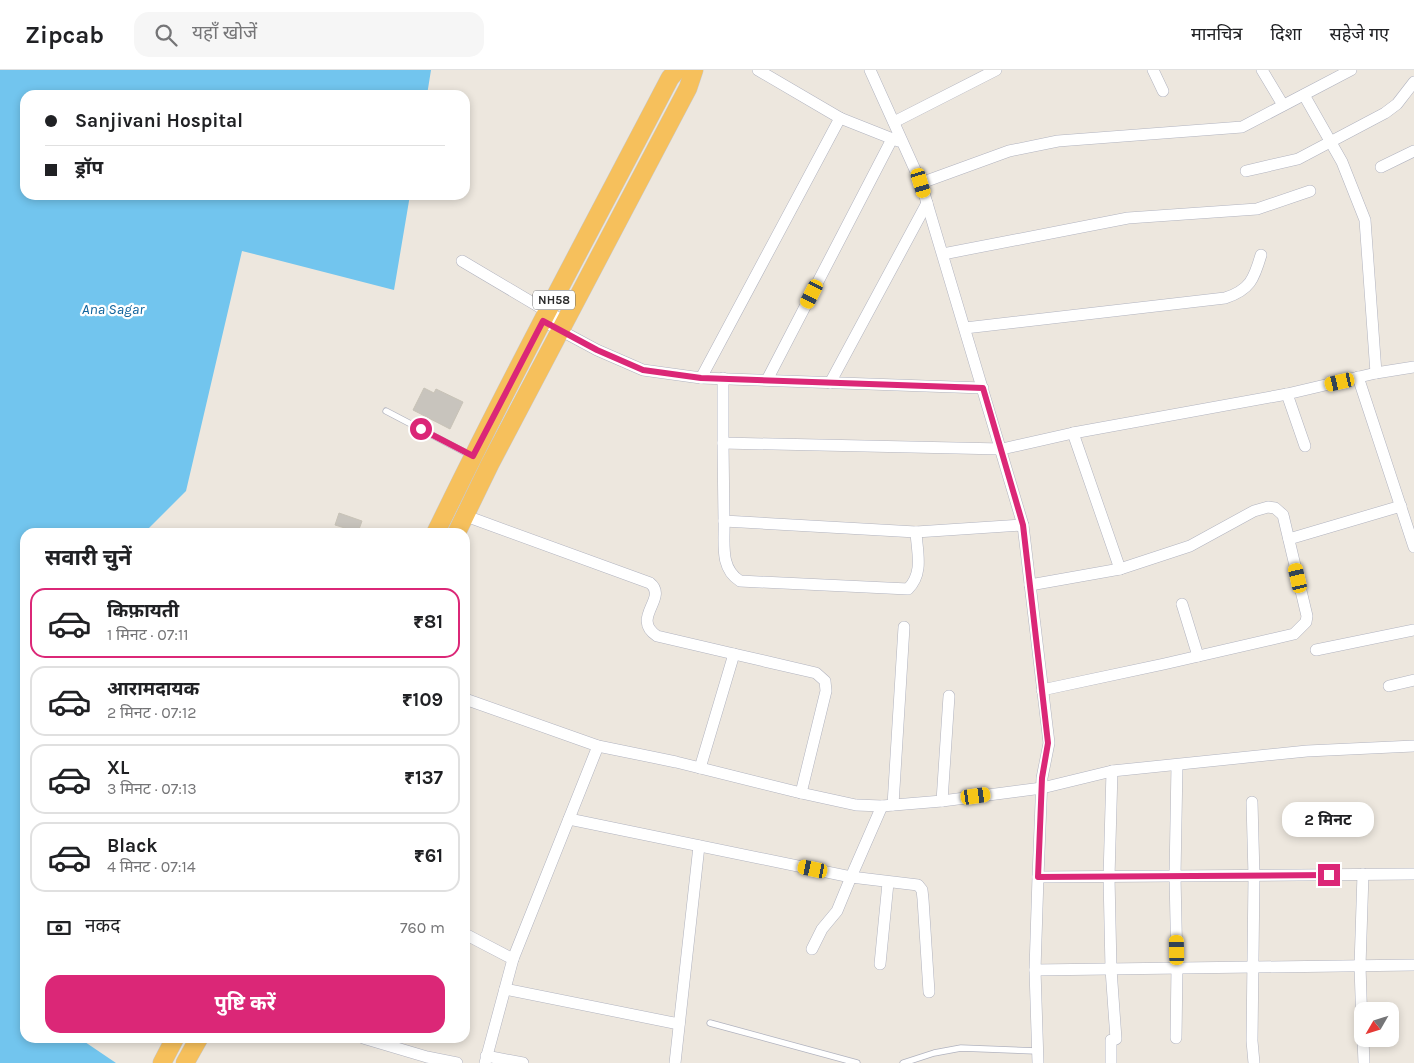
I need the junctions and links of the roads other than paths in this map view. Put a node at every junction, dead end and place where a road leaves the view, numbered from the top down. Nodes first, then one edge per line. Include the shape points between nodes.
1 (677, 70) edge
2 (694, 70) edge
3 (758, 70) edge
4 (870, 70) edge
5 (996, 70) edge
6 (1153, 70) edge
7 (1262, 70) edge
8 (1351, 70) edge
9 (1414, 82) edge
10 (1163, 91) dead end
11 (1304, 95) junction
12 (1283, 105) junction
13 (840, 118) junction
14 (894, 122) junction
15 (892, 139) junction
16 (1330, 142) junction
17 (903, 143) junction
18 (1414, 151) edge
19 (1382, 167) dead end
20 (1246, 170) dead end
21 (921, 183) junction
22 (1310, 191) dead end
23 (927, 203) junction
24 (943, 254) junction
25 (1261, 255) dead end
26 (462, 261) dead end
27 (545, 316) junction
28 (563, 326) junction
29 (965, 328) junction
30 (1414, 367) edge
31 (1376, 373) junction
32 (1358, 377) junction
33 (701, 378) junction
34 (722, 378) junction
35 (767, 380) junction
36 (830, 382) junction
37 (983, 388) junction
38 (1287, 394) junction
39 (386, 411) dead end
40 (1073, 433) junction
41 (723, 443) junction
42 (1305, 446) dead end
43 (1002, 449) junction
44 (473, 456) junction
45 (490, 464) junction
46 (1401, 506) junction
47 (466, 516) junction
48 (724, 521) junction
49 (1023, 525) junction
50 (438, 528) edge
51 (459, 528) edge
52 (916, 532) junction
53 (1290, 539) junction
54 (1414, 546) edge
55 (1120, 569) junction
56 (1030, 585) junction
57 (1182, 604) dead end
58 (904, 627) dead end
59 (1414, 630) edge
60 (1316, 650) dead end
61 (734, 654) junction
62 (1198, 656) junction
63 (1414, 680) edge
64 (1389, 686) dead end
65 (1042, 690) junction
66 (950, 696) dead end
67 (470, 701) edge
68 (598, 746) junction
69 (1414, 746) edge
70 (1177, 764) junction
71 (700, 768) junction
72 (1112, 771) junction
73 (1042, 788) junction
74 (801, 793) junction
75 (942, 801) junction
76 (1252, 802) dead end
77 (887, 806) junction
78 (569, 819) junction
79 (699, 846) junction
80 (1363, 874) junction
81 (1414, 874) edge
82 (1175, 876) junction
83 (1254, 876) junction
84 (851, 877) junction
85 (1038, 877) junction
86 (1109, 877) junction
87 (888, 882) junction
88 (470, 937) edge
89 (812, 949) dead end
90 (513, 959) junction
91 (880, 964) dead end
92 (1414, 965) edge
93 (1360, 966) junction
94 (1253, 967) junction
95 (1177, 968) junction
96 (1111, 969) junction
97 (1036, 970) junction
98 (505, 989) junction
99 (929, 992) dead end
100 (1361, 1002) edge
101 (710, 1023) dead end
102 (679, 1024) junction
103 (1176, 1038) dead end
104 (172, 1043) edge
105 (196, 1043) edge
106 (377, 1043) edge
107 (1363, 1048) edge
108 (1038, 1057) edge
109 (486, 1059) edge
110 (425, 1060) edge
111 (162, 1063) edge
112 (185, 1063) edge
113 (456, 1063) edge
114 (523, 1063) edge
115 (674, 1063) edge
116 (857, 1063) edge
117 (903, 1063) edge
118 (1110, 1063) edge
119 (1254, 1063) edge
120 (1364, 1063) edge

1 - 27 highway, NH58
2 - 28 highway, NH58 via 688,88
3 - 13 street
4 - 14 street
5 - 14 street
6 - 10 street
7 - 12 street
8 - 11 street
9 - 16 street via 1397,104 1385,113
11 - 12 street
11 - 16 street
12 - 21 street via 1242,127 1058,141 1009,151
13 - 15 street
13 - 33 street
14 - 17 street
15 - 17 street
15 - 35 street
16 - 20 street via 1298,159
16 - 31 street via 1342,162 1365,220
17 - 21 street
18 - 19 street
21 - 23 street
22 - 24 street via 1257,209 1128,218
23 - 24 street
23 - 36 street
24 - 29 street
25 - 29 street via 1254,277 1245,289 1225,298
26 - 27 street
27 - 28 street
27 - 44 highway, NH58
28 - 33 street via 597,350 643,370
28 - 45 highway, NH58
29 - 37 street
30 - 31 street
31 - 32 street
32 - 38 street
32 - 46 street
33 - 34 street
34 - 35 street
34 - 41 street
35 - 36 street
36 - 37 street
37 - 43 street
38 - 40 street
38 - 42 street
39 - 44 lane
40 - 43 street
40 - 55 street
41 - 43 street
41 - 48 street
43 - 49 street
44 - 45 lane
44 - 50 highway, NH58
45 - 47 highway, NH58
46 - 53 street
46 - 54 street
47 - 51 highway, NH58
47 - 61 street via 650,583 656,592 646,620 650,631 657,636
48 - 52 street
48 - 52 street via 725,563 740,581 908,589 918,573
49 - 52 street
49 - 56 street
53 - 55 street via 1283,515 1268,507 1254,511 1190,546
53 - 62 street via 1306,622 1294,634
55 - 56 street
56 - 65 street
57 - 62 street
58 - 77 street
59 - 60 street
61 - 71 street
61 - 74 street via 816,673 825,681 826,691
62 - 65 street
63 - 64 street
65 - 73 street via 1048,743
66 - 75 street
67 - 68 street
68 - 71 street
68 - 78 street
69 - 70 street via 1306,751
70 - 72 street
70 - 82 street
71 - 74 street
72 - 73 street
72 - 86 street
73 - 75 street
73 - 85 street
74 - 77 street via 856,805
75 - 77 street
76 - 83 street
77 - 84 street
78 - 79 street
78 - 90 street
79 - 84 street
79 - 102 street
80 - 81 street
80 - 83 street
80 - 93 street
82 - 83 street
82 - 86 street
82 - 95 street
83 - 94 street
84 - 87 street
84 - 89 street via 837,911 822,929
85 - 86 street
85 - 97 street
86 - 96 street
87 - 91 street
87 - 99 street via 913,883 922,890
88 - 90 street
90 - 98 street
92 - 93 street
93 - 94 street
93 - 100 street
94 - 95 street
94 - 119 street
95 - 96 street
95 - 103 street
96 - 97 street
96 - 118 street via 1113,1040
97 - 108 street
98 - 102 street
98 - 109 street
101 - 116 lane
102 - 115 street
104 - 111 highway
105 - 112 highway
106 - 110 street
107 - 120 street
108 - 117 lane via 961,1048
109 - 114 street
110 - 113 street

